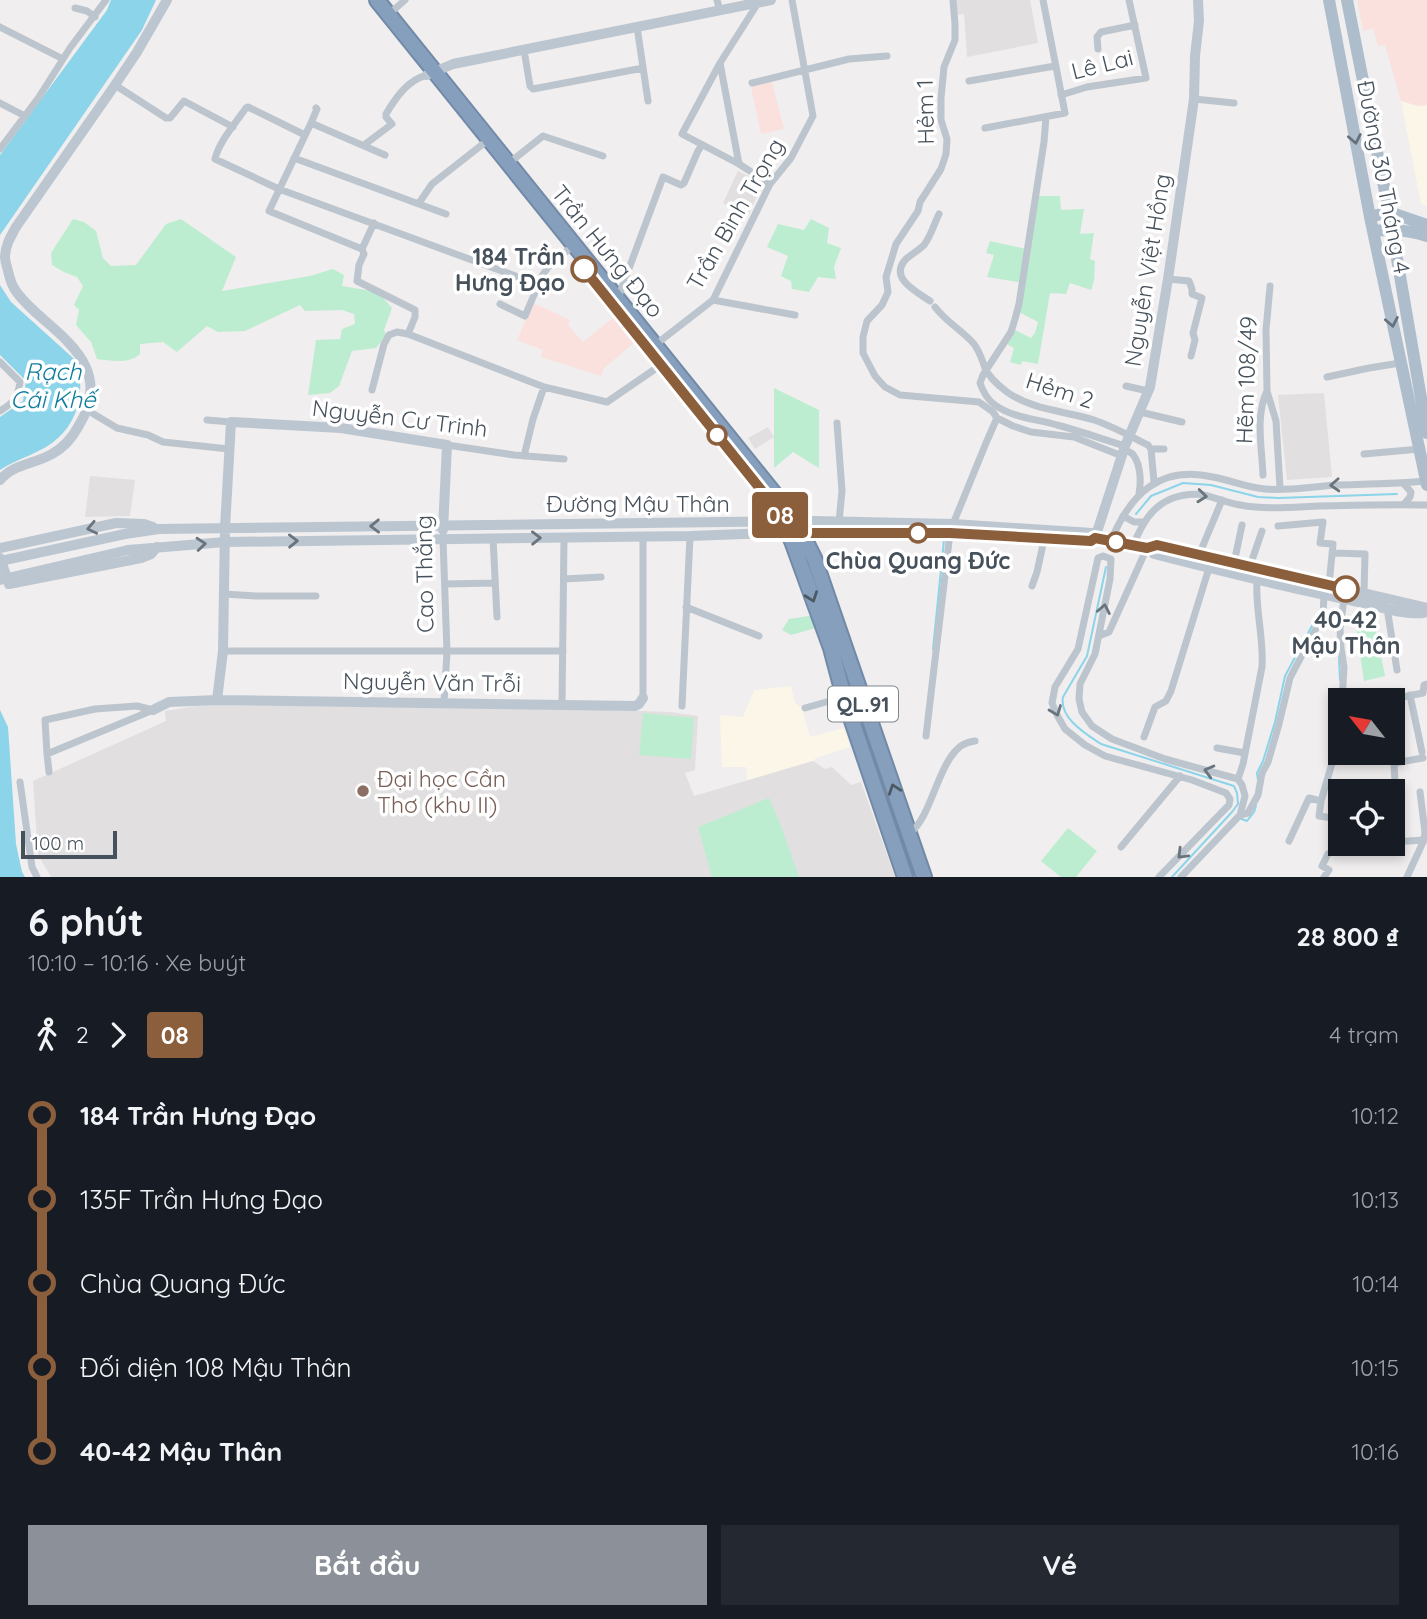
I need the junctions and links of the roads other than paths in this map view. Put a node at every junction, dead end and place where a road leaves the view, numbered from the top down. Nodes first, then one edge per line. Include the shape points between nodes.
1 (106, 0) edge
2 (167, 0) edge
3 (367, 0) edge
4 (377, 0) edge
5 (405, 0) edge
6 (771, 0) edge
7 (792, 0) edge
8 (953, 0) edge
9 (1043, 0) edge
10 (1129, 0) edge
11 (1198, 0) edge
12 (1329, 0) edge
13 (1347, 0) edge
14 (758, 2) junction
15 (718, 5) edge
16 (75, 8) dead end
17 (388, 15) junction
18 (95, 17) junction
19 (1135, 25) junction
20 (0, 27) edge
21 (637, 27) junction
22 (1353, 29) junction
23 (1335, 35) junction
24 (1098, 49) dead end
25 (524, 50) junction
26 (887, 55) dead end
27 (63, 60) junction
28 (720, 63) junction
29 (1055, 66) junction
30 (643, 68) junction
31 (805, 70) junction
32 (431, 73) junction
33 (969, 81) dead end
34 (752, 83) dead end
35 (115, 85) junction
36 (1060, 95) junction
37 (1194, 99) junction
38 (648, 101) dead end
39 (0, 103) edge
40 (1234, 103) dead end
41 (316, 108) dead end
42 (25, 116) junction
43 (1046, 117) junction
44 (311, 124) junction
45 (233, 127) junction
46 (985, 128) dead end
47 (305, 135) junction
48 (483, 144) junction
49 (364, 145) junction
50 (702, 145) junction
51 (0, 149) edge
52 (385, 155) dead end
53 (603, 156) dead end
54 (294, 158) junction
55 (508, 163) junction
56 (739, 164) junction
57 (770, 184) junction
58 (279, 189) junction
59 (419, 203) junction
60 (1389, 212) junction
61 (446, 214) dead end
62 (939, 214) dead end
63 (1370, 217) junction
64 (374, 223) junction
65 (1427, 225) edge
66 (1391, 229) junction
67 (1374, 231) junction
68 (1427, 236) edge
69 (362, 248) junction
70 (568, 250) junction
71 (1168, 279) junction
72 (537, 284) junction
73 (1270, 286) dead end
74 (617, 299) junction
75 (713, 300) junction
76 (500, 304) dead end
77 (794, 315) dead end
78 (408, 334) junction
79 (654, 345) junction
80 (1191, 356) dead end
81 (0, 362) edge
82 (1400, 363) junction
83 (661, 365) junction
84 (986, 371) junction
85 (1327, 377) dead end
86 (1126, 386) dead end
87 (544, 387) junction
88 (372, 390) dead end
89 (1148, 391) junction
90 (1267, 391) junction
91 (87, 410) junction
92 (0, 411) edge
93 (1140, 412) junction
94 (998, 418) junction
95 (207, 420) dead end
96 (230, 422) junction
97 (837, 422) dead end
98 (1182, 422) dead end
99 (1427, 432) edge
100 (447, 445) junction
101 (1125, 447) junction
102 (229, 449) junction
103 (1151, 449) junction
104 (1164, 449) dead end
105 (1420, 449) junction
106 (1364, 454) dead end
107 (524, 456) junction
108 (564, 459) dead end
109 (1263, 475) dead end
110 (0, 480) edge
111 (1154, 482) junction
112 (1403, 483) junction
113 (1427, 483) edge
114 (1280, 488) junction
115 (1139, 495) junction
116 (1223, 500) junction
117 (1404, 504) junction
118 (1427, 505) edge
119 (1123, 516) junction
120 (838, 522) junction
121 (1144, 522) junction
122 (612, 523) junction
123 (443, 526) junction
124 (1241, 526) dead end
125 (1278, 526) dead end
126 (792, 527) junction
127 (225, 528) junction
128 (159, 529) junction
129 (952, 529) junction
130 (1262, 531) dead end
131 (690, 536) junction
132 (564, 537) junction
133 (612, 537) junction
134 (643, 537) junction
135 (493, 538) junction
136 (443, 539) junction
137 (1044, 540) junction
138 (1104, 540) junction
139 (225, 542) junction
140 (1133, 545) junction
141 (157, 547) junction
142 (0, 548) edge
143 (1147, 548) junction
144 (1333, 553) junction
145 (1199, 555) junction
146 (1098, 558) junction
147 (1111, 559) junction
148 (0, 560) edge
149 (1234, 562) junction
150 (1250, 566) junction
151 (1209, 568) junction
152 (601, 577) dead end
153 (564, 579) junction
154 (1257, 580) junction
155 (4, 582) edge
156 (494, 583) junction
157 (445, 584) junction
158 (1032, 586) dead end
159 (1326, 590) junction
160 (224, 594) junction
161 (316, 596) dead end
162 (1369, 597) junction
163 (1344, 599) junction
164 (686, 607) junction
165 (1387, 608) junction
166 (1427, 610) edge
167 (497, 617) dead end
168 (759, 636) dead end
169 (1098, 636) junction
170 (223, 651) junction
171 (563, 651) junction
172 (447, 652) junction
173 (1397, 670) dead end
174 (1427, 684) edge
175 (1343, 688) edge
176 (1410, 695) junction
177 (1405, 696) edge
178 (845, 697) junction
179 (643, 698) joint
180 (217, 700) junction
181 (444, 703) junction
182 (562, 704) junction
183 (682, 706) dead end
184 (805, 708) dead end
185 (153, 710) junction
186 (926, 736) dead end
187 (1144, 737) dead end
188 (975, 741) dead end
189 (1217, 748) dead end
190 (1245, 753) junction
191 (47, 754) junction
192 (1405, 760) edge
193 (1332, 765) edge
194 (49, 772) dead end
195 (1180, 776) junction
196 (1238, 779) junction
197 (20, 782) dead end
198 (1420, 792) dead end
199 (1321, 801) junction
200 (1238, 817) junction
201 (1328, 817) edge
202 (909, 834) junction
203 (1424, 840) junction
204 (1290, 841) dead end
205 (1405, 841) edge
206 (1121, 847) dead end
207 (1328, 855) dead end
208 (922, 873) edge
209 (37, 877) edge
210 (906, 877) edge
211 (1159, 877) edge
212 (1181, 877) edge
213 (1324, 877) edge
214 (1407, 877) edge

1 - 18 street
2 - 35 street
3 - 32 highway, Trần Hưng Đạo / QL.91
4 - 17 highway, Trần Hưng Đạo / QL.91
5 - 17 street
6 - 14 street
7 - 31 street, Trần Bình Trọng
8 - 94 street, Hẻm 1 via 955,40 944,67 941,98 946,154 896,244 886,277 888,292 867,321 863,352 875,376 900,395 979,402
9 - 29 street, Lê Lai
10 - 19 street, Lê Lai
11 - 37 street, Nguyễn Việt Hồng
12 - 23 main road, Đường 30 Tháng 4
13 - 22 main road, Đường 30 Tháng 4
14 - 15 street
14 - 28 street
15 - 21 street
16 - 18 street
17 - 32 highway, Trần Hưng Đạo / QL.91
18 - 27 street
19 - 24 street, Lê Lai via 1101,32
19 - 36 street, Lê Lai via 1146,78
20 - 27 street
21 - 25 street
21 - 30 street
22 - 23 main road
22 - 60 main road, Đường 30 Tháng 4
23 -> 63 main road, Đường 30 Tháng 4
25 - 30 street via 534,89
25 - 32 street
26 - 31 street
27 - 42 street
28 - 50 street via 681,134
28 - 56 street
29 - 33 street
29 - 36 street, Lê Lai
30 - 38 street
31 - 34 street
31 - 57 street, Trần Bình Trọng via 813,116 791,159
32 - 48 highway, Trần Hưng Đạo / QL.91
32 - 49 street via 411,82 386,114 391,124
32 - 55 highway, Trần Hưng Đạo / QL.91
35 - 45 street via 166,118 184,101
35 - 91 street via 16,226 5,256 14,288 79,354 91,384
36 - 43 street, Lê Lai via 1065,113
37 - 40 street
37 - 71 street, Nguyễn Việt Hồng
39 - 42 street
41 - 44 street
42 - 51 street
43 - 46 street
43 - 84 street via 1019,304 1011,332
44 - 47 street
44 - 49 street
45 - 47 street via 248,107
45 - 58 street via 215,159
47 - 54 street
48 - 59 street via 432,184
48 - 70 highway, Trần Hưng Đạo / QL.91
49 - 52 street
50 - 56 street
50 - 74 street via 684,183 663,177
53 - 55 street via 543,136
54 - 58 street
54 - 59 street
55 - 74 highway, Trần Hưng Đạo / QL.91
56 - 57 street
57 - 75 street, Trần Bình Trọng
58 - 64 street
58 - 69 street via 269,211
59 - 61 street
60 - 63 main road
60 - 65 main road
60 - 66 main road, Đường 30 Tháng 4
62 - 84 street, Hẻm 2 via 925,244 905,260 902,278 974,344
63 - 67 main road, Đường 30 Tháng 4
64 - 69 street
64 - 72 street
66 - 67 main road
66 - 68 main road
66 - 99 main road, Đường 30 Tháng 4
67 -> 82 main road, Đường 30 Tháng 4
69 - 78 street via 356,281 415,310
70 - 72 street
70 - 83 highway, Trần Hưng Đạo / QL.91
71 - 80 street via 1189,281 1192,294 1202,298
71 - 89 street, Nguyễn Việt Hồng
72 - 76 street via 525,316
73 - 90 street, Hẽm 108/49
74 - 79 highway, Trần Hưng Đạo / QL.91
75 - 77 street
75 - 79 street, Trần Bình Trọng
78 - 87 street
78 - 88 street via 388,335
79 - 126 highway, Trần Hưng Đạo / QL.91 via 780,502
81 - 92 street via 20,382 19,396
82 - 85 street
82 - 105 main road, Đường 30 Tháng 4
83 - 87 street via 607,402
83 - 126 highway, Trần Hưng Đạo / QL.91
84 - 101 street, Hẻm 2 via 1016,398 1093,420
84 - 101 street via 982,388 998,407
86 - 89 street
87 - 107 street
89 - 93 street, Nguyễn Việt Hồng
90 - 109 street, Hẽm 108/49 via 1261,414
90 - 114 street via 1276,421
91 - 102 street via 117,428 163,442
91 - 110 street via 65,445
93 - 98 street
93 - 101 street, Nguyễn Việt Hồng
94 - 101 street, Hẻm 1 via 1031,432
94 - 129 street
95 - 96 street, Nguyễn Cư Trinh
96 - 100 street, Nguyễn Cư Trinh via 341,428
96 - 102 street
97 - 120 street via 842,491
100 - 107 street, Nguyễn Cư Trinh
100 - 123 street, Cao Thắng
101 - 103 street via 1148,445
101 - 115 street via 1135,456 1141,479
101 - 138 street, Nguyễn Việt Hồng
102 - 127 street
103 - 104 street
103 - 111 street
105 - 106 street
105 - 113 main road, Đường 30 Tháng 4
107 - 108 street, Nguyễn Cư Trinh
111 - 114 street via 1189,474
111 - 115 street
112 - 113 street
112 -> 114 street
112 - 117 street via 1411,492
115 - 119 street
116 - 117 street via 1261,508
121 -> 116 street via 1160,504 1183,495 1206,494
116 - 145 street
117 - 118 street
119 - 121 street
119 - 138 street
120 - 126 street, Đường Mậu Thân
120 - 129 street, Đường Mậu Thân
121 - 140 street
122 - 123 street, Đường Mậu Thân
122 - 126 street, Đường Mậu Thân
122 - 133 street
123 -> 127 street, Đường Mậu Thân
123 - 136 street, Cao Thắng
124 - 149 street
125 - 144 street via 1323,522 1320,543 1333,544
126 - 129 street, Đường Mậu Thân
126 - 131 street, Đường Mậu Thân
126 -> 178 highway, QL.91
202 -> 126 highway, QL.91 via 814,558
127 - 128 street, Đường Mậu Thân
127 - 139 street
128 -> 142 street via 116,523
128 - 148 street, Đường Mậu Thân, bridge
129 - 137 street, Đường Mậu Thân
129 - 138 street, Đường Mậu Thân via 1092,533
129 - 186 street
130 - 150 street
131 - 134 street, Đường Mậu Thân
131 - 164 street
132 - 133 street, Đường Mậu Thân
135 -> 132 street, Đường Mậu Thân
132 - 153 street
133 - 134 street, Đường Mậu Thân
134 - 179 street
135 - 136 street, Đường Mậu Thân
135 - 156 street
139 -> 136 street, Đường Mậu Thân
136 - 157 street, Cao Thắng
137 - 138 street, Đường Mậu Thân
137 - 158 street
138 - 140 street, Đường Mậu Thân
138 - 146 street
138 - 147 street
141 -> 139 street, Đường Mậu Thân
139 - 160 street
140 - 143 street, Đường Mậu Thân
141 - 155 street, Đường Mậu Thân, bridge via 128,550
141 - 155 street via 141,558
143 - 145 street, Đường Mậu Thân via 1157,545
143 - 151 street, Đường Mậu Thân via 1154,555
143 - 169 street via 1109,632
144 - 159 street
144 - 162 street via 1365,554
145 - 149 street, Đường Mậu Thân
146 - 147 street
146 -> 195 street via 1078,649 1055,687 1052,703 1056,715 1085,746 1105,756
169 -> 147 street
148 - 155 street
149 - 150 street, Đường Mậu Thân
150 - 159 street, Đường Mậu Thân
151 - 154 street, Đường Mậu Thân
151 - 187 street via 1171,691 1166,701 1155,707
152 - 153 street
153 - 171 street
154 - 159 street, Đường Mậu Thân
154 - 190 street via 1262,667
156 - 157 street
156 - 167 street
157 - 172 street, Cao Thắng
159 - 162 street, Đường Mậu Thân
159 - 163 street, Đường Mậu Thân
159 - 200 street via 1323,615 1290,678 1258,795 1248,813
160 - 161 street
160 - 170 street
162 - 163 street, Đường Mậu Thân
162 - 165 street, Đường Mậu Thân
162 - 166 street, Đường Mậu Thân
163 - 175 street via 1340,629
164 - 168 street
164 - 183 street
165 - 166 street, Đường Mậu Thân via 1420,614
165 - 173 street
196 -> 169 street via 1165,759 1111,739 1092,726 1080,707 1079,688
170 - 172 street
170 - 180 street
171 - 172 street
171 - 182 street
172 - 181 street, Cao Thắng
174 - 176 street via 1423,693
176 - 177 street
176 - 192 street via 1422,755
178 - 184 street
178 - 210 highway, QL.91
179 - 182 street, Nguyễn Văn Trỗi via 635,706
180 - 181 street, Nguyễn Văn Trỗi
180 - 185 street, Nguyễn Văn Trỗi via 169,702
181 - 182 street, Nguyễn Văn Trỗi
185 - 191 street, Nguyễn Văn Trỗi
185 - 191 street, Nguyễn Văn Trỗi via 111,707 45,720
188 - 202 street via 955,750 928,807
189 - 190 street
190 - 196 street
191 - 194 street, Nguyễn Văn Trỗi
193 - 199 street
195 - 206 street
195 -> 211 street via 1226,793 1229,805
196 - 200 street via 1245,796
197 - 209 street
198 - 203 street
199 - 201 street via 1319,816
199 - 204 street via 1309,799
200 - 212 street
202 - 208 highway, QL.91
203 - 205 street
203 - 214 street
207 - 213 street via 1322,866 1329,870
208 - 210 main road

